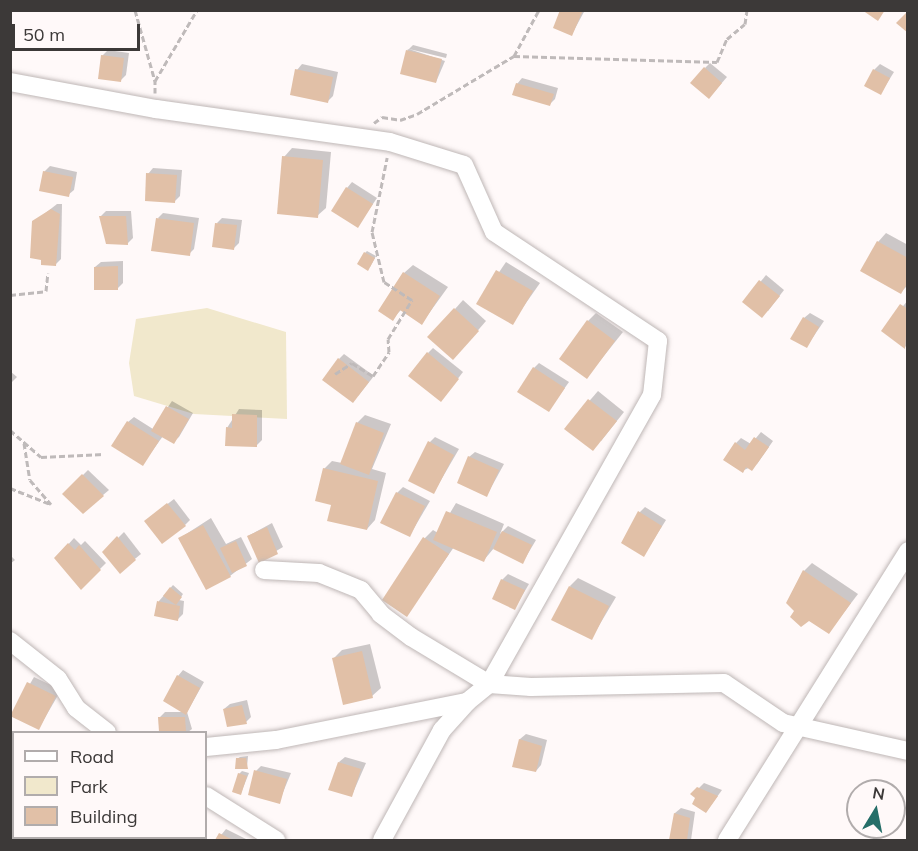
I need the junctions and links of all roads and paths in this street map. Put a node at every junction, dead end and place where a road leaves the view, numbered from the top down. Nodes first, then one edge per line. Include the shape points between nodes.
1 (135, 10) edge
2 (197, 10) edge
3 (539, 10) edge
4 (747, 10) edge
5 (514, 56) junction
6 (155, 81) junction
7 (10, 82) edge
8 (156, 110) junction
9 (355, 137) junction
10 (390, 142) junction
11 (48, 273) dead end
12 (10, 295) edge
13 (335, 374) dead end
14 (10, 430) edge
15 (24, 442) junction
16 (104, 454) dead end
17 (10, 488) edge
18 (908, 551) edge
19 (264, 570) dead end
20 (10, 641) edge
21 (489, 684) junction
22 (467, 702) junction
23 (801, 724) junction
24 (106, 731) edge
25 (207, 747) edge
26 (908, 751) edge
27 (207, 797) edge
28 (276, 840) edge
29 (382, 840) edge
30 (727, 840) edge

1 - 6 path
2 - 6 path
3 - 5 path
4 - 5 path via 745,24 728,39 717,62
5 - 9 path via 417,114 400,120 382,117
6 - 8 path
7 - 8 street
8 - 9 street
9 - 10 street
10 - 13 path via 372,232 384,282 412,300 388,339 389,352 373,376 352,363
10 - 21 street via 464,165 494,231 658,340 652,395
11 - 12 path via 46,291
14 - 15 path
15 - 16 path via 41,458
15 - 17 path via 30,480 51,504
18 - 23 street
19 - 21 street via 319,573 361,590 381,614 411,637
20 - 24 street via 58,679 76,708
21 - 22 street
21 - 23 street via 531,687 724,683 783,723
22 - 25 street via 276,740
22 - 29 street via 442,730
23 - 26 street
23 - 30 street
27 - 28 street

